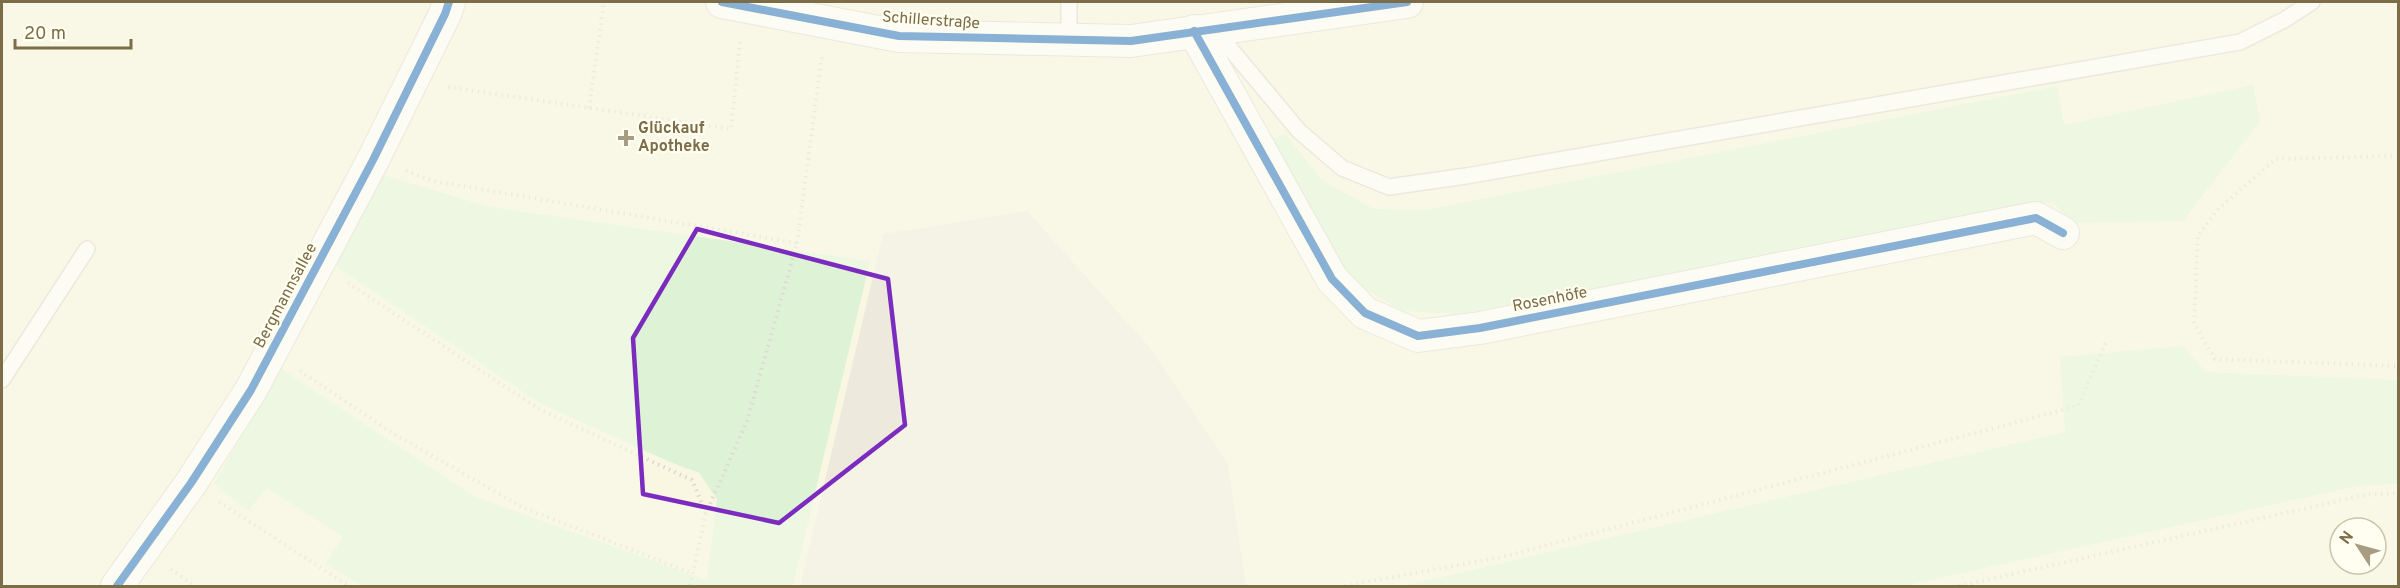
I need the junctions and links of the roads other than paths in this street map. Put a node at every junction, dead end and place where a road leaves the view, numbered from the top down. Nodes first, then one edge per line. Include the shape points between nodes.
1 (449, 2) edge
2 (722, 2) edge
3 (1068, 2) edge
4 (1404, 2) edge
5 (2312, 2) edge
6 (1204, 29) junction
7 (1069, 40) junction
8 (2063, 233) dead end
9 (87, 249) dead end
10 (2, 380) edge
11 (117, 586) edge

1 - 11 street, Bergmannsallee via 373,160 251,390
2 - 7 street, Schillerstraße via 899,36
3 - 7 lane
4 - 6 street, Schillerstraße
5 - 6 lane via 2240,42 1466,177 1389,187 1342,168 1299,131
6 - 7 street, Schillerstraße via 1131,41
6 - 8 street, Rosenhöfe via 1332,279 1365,313 1418,336 1480,328 2036,218
9 - 10 lane

